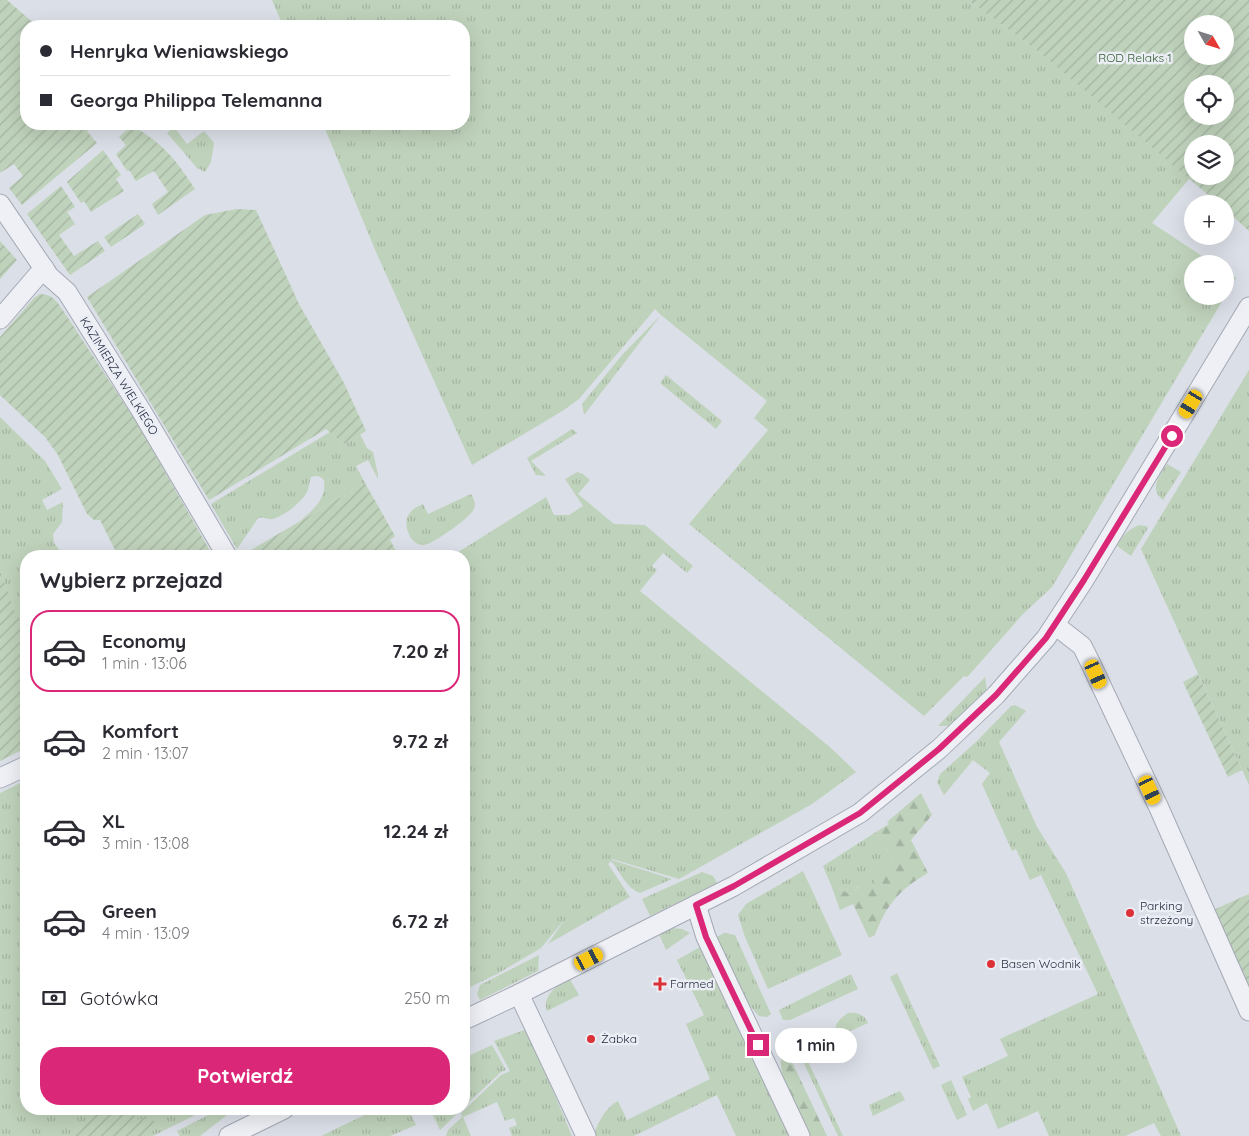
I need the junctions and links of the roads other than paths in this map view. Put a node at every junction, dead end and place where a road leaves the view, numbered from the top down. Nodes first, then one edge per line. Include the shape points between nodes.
1 (0, 204) edge
2 (44, 268) junction
3 (1249, 307) edge
4 (0, 318) edge
5 (223, 550) edge
6 (1055, 625) junction
7 (20, 769) edge
8 (0, 778) edge
9 (696, 905) junction
10 (519, 994) junction
11 (1249, 1011) edge
12 (470, 1017) edge
13 (272, 1115) edge
14 (229, 1136) edge
15 (586, 1136) edge
16 (800, 1136) edge

1 - 2 street, KAZIMIERZA WIELKIEGO
2 - 4 street
2 - 5 street, KAZIMIERZA WIELKIEGO via 67,292
3 - 6 street
6 - 9 street via 996,695 939,749 860,813
6 - 11 street via 1082,646
7 - 8 street
9 - 10 street
9 - 16 street via 706,937
10 - 12 street
10 - 15 street
13 - 14 street

